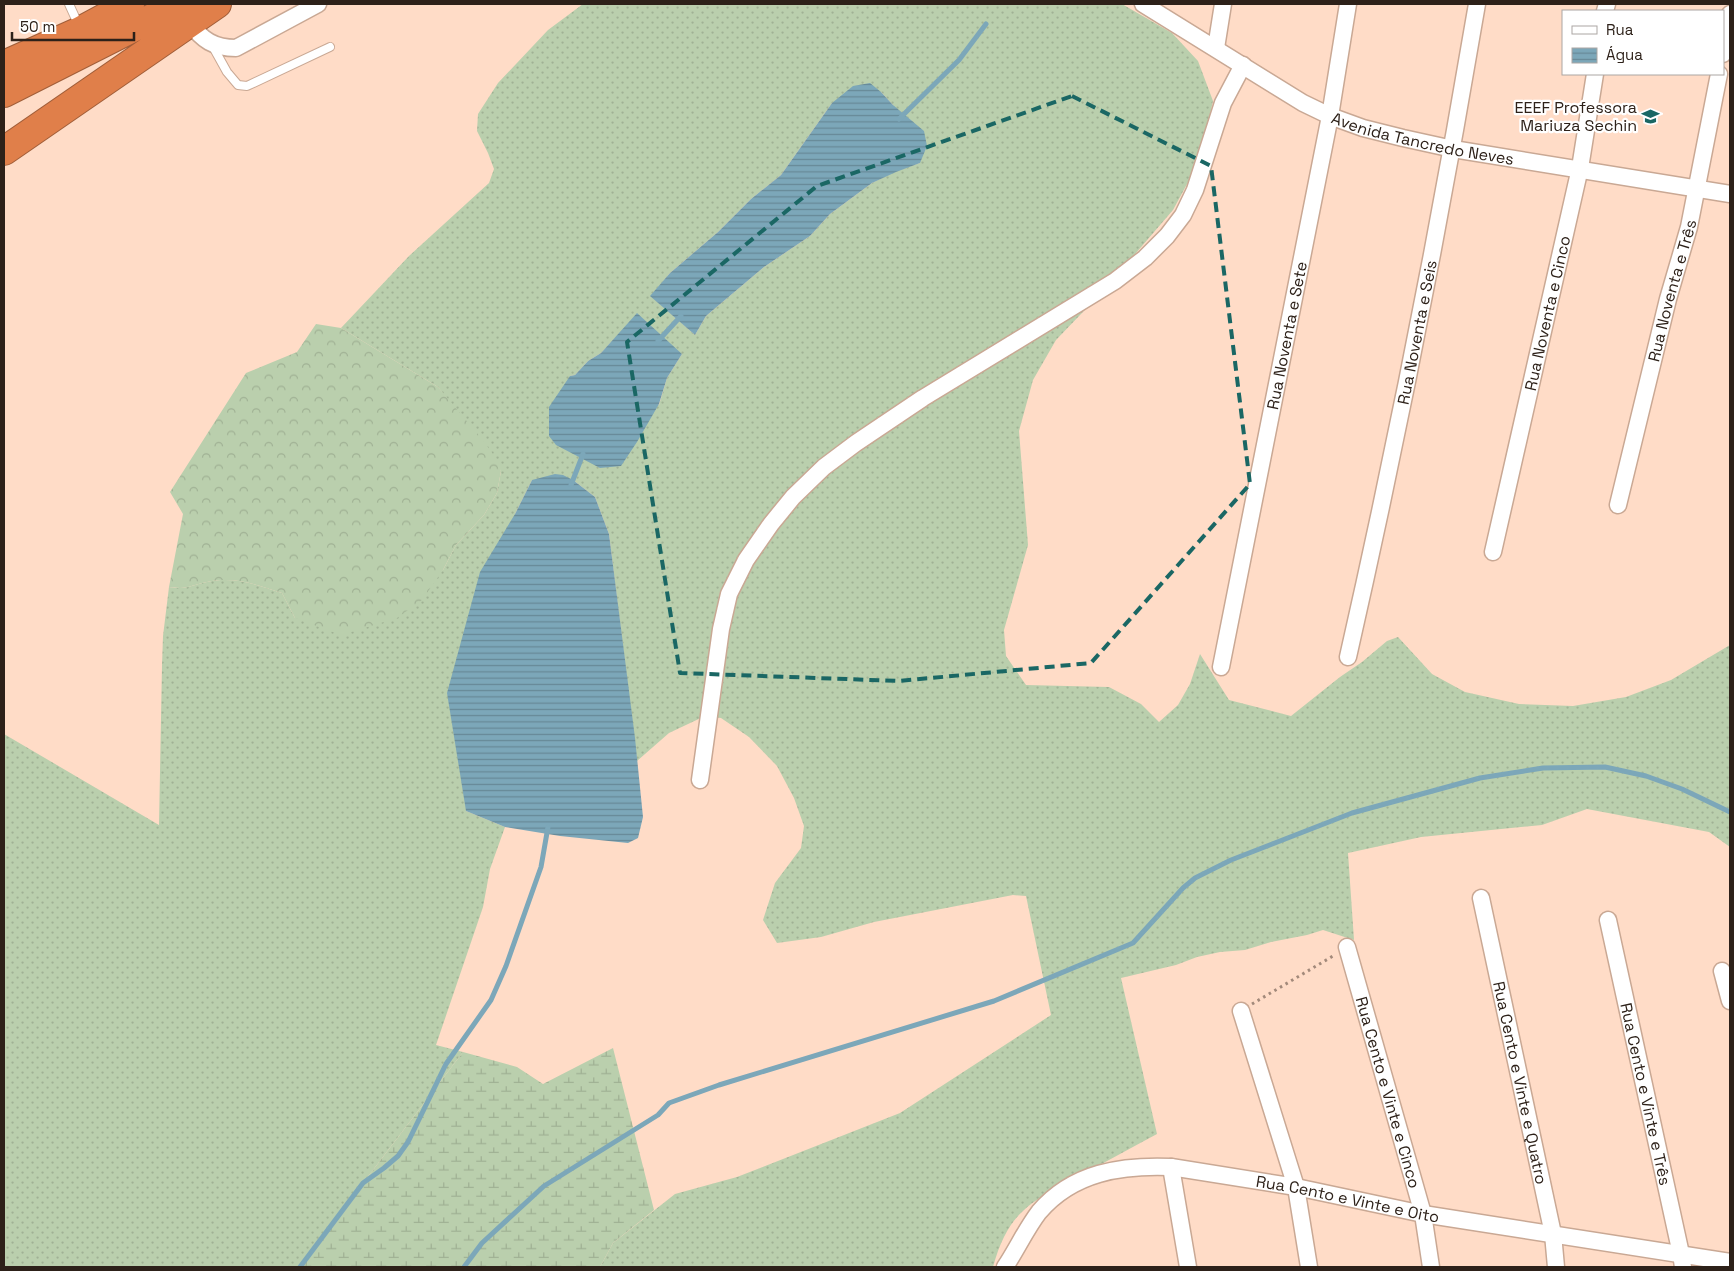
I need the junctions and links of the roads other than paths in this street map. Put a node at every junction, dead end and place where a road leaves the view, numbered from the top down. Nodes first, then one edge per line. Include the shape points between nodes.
1 (69, 4) edge
2 (130, 4) edge
3 (217, 4) edge
4 (318, 4) edge
5 (1143, 4) edge
6 (1223, 4) edge
7 (1348, 4) edge
8 (1477, 4) edge
9 (185, 13) edge
10 (1730, 14) edge
11 (80, 30) junction
12 (211, 43) junction
13 (330, 47) dead end
14 (1216, 48) junction
15 (1724, 48) edge
16 (4, 65) edge
17 (1243, 65) junction
18 (1595, 75) edge
19 (1719, 75) edge
20 (4, 93) edge
21 (1330, 116) junction
22 (1453, 148) junction
23 (4, 151) edge
24 (1580, 168) junction
25 (1698, 188) junction
26 (1730, 194) edge
27 (1618, 505) dead end
28 (1493, 552) dead end
29 (1348, 657) dead end
30 (1221, 667) dead end
31 (700, 780) dead end
32 (1480, 898) dead end
33 (1608, 920) dead end
34 (1347, 947) road end
35 (1722, 971) dead end
36 (1730, 1001) edge
37 (1241, 1011) road end
38 (1171, 1168) junction
39 (1296, 1187) junction
40 (1423, 1214) junction
41 (1553, 1234) junction
42 (1682, 1260) edge
43 (1730, 1262) edge
44 (1005, 1267) edge
45 (1188, 1267) edge
46 (1309, 1267) edge
47 (1431, 1267) edge
48 (1556, 1267) edge

1 - 11 lane
2 - 11 highway
3 - 9 highway
4 - 12 street via 236,48 223,48
5 - 14 street, Avenida Tancredo Neves
6 - 14 street
7 - 21 street, Rua Noventa e Sete
8 - 22 street, Rua Noventa e Seis
9 - 12 street via 197,33
9 - 20 highway
9 - 23 highway
10 - 15 street
11 - 16 highway
12 - 13 lane via 238,84 247,86
14 - 17 street, Avenida Tancredo Neves
17 - 21 street, Avenida Tancredo Neves
17 - 31 street via 1223,103 1195,190 1183,215 1167,236 1115,281 889,419 824,467 771,524 746,560 729,594 721,629
18 - 24 street, Rua Noventa e Cinco
19 - 25 street, Rua Noventa e Três
21 - 22 street, Avenida Tancredo Neves via 1363,128
21 - 30 street, Rua Noventa e Sete
22 - 24 street, Avenida Tancredo Neves
22 - 29 street, Rua Noventa e Seis
24 - 25 street, Avenida Tancredo Neves
24 - 28 street, Rua Noventa e Cinco
25 - 26 street, Avenida Tancredo Neves
25 - 27 street, Rua Noventa e Três
32 - 41 street, Rua Cento e Vinte e Quatro
33 - 42 street, Rua Cento e Vinte e Três
34 - 40 street, Rua Cento e Vinte e Cinco
35 - 36 street
37 - 39 street
38 - 39 street, Rua Cento e Vinte e Oito
38 - 44 street, Rua Cento e Vinte e Oito via 1112,1170 1072,1184 1040,1212
38 - 45 street
39 - 40 street, Rua Cento e Vinte e Oito
39 - 46 street
40 - 41 street, Rua Cento e Vinte e Oito
40 - 47 street, Rua Cento e Vinte e Cinco
41 - 42 street, Rua Cento e Vinte e Oito
41 - 48 street, Rua Cento e Vinte e Quatro
42 - 43 street, Rua Cento e Vinte e Oito

